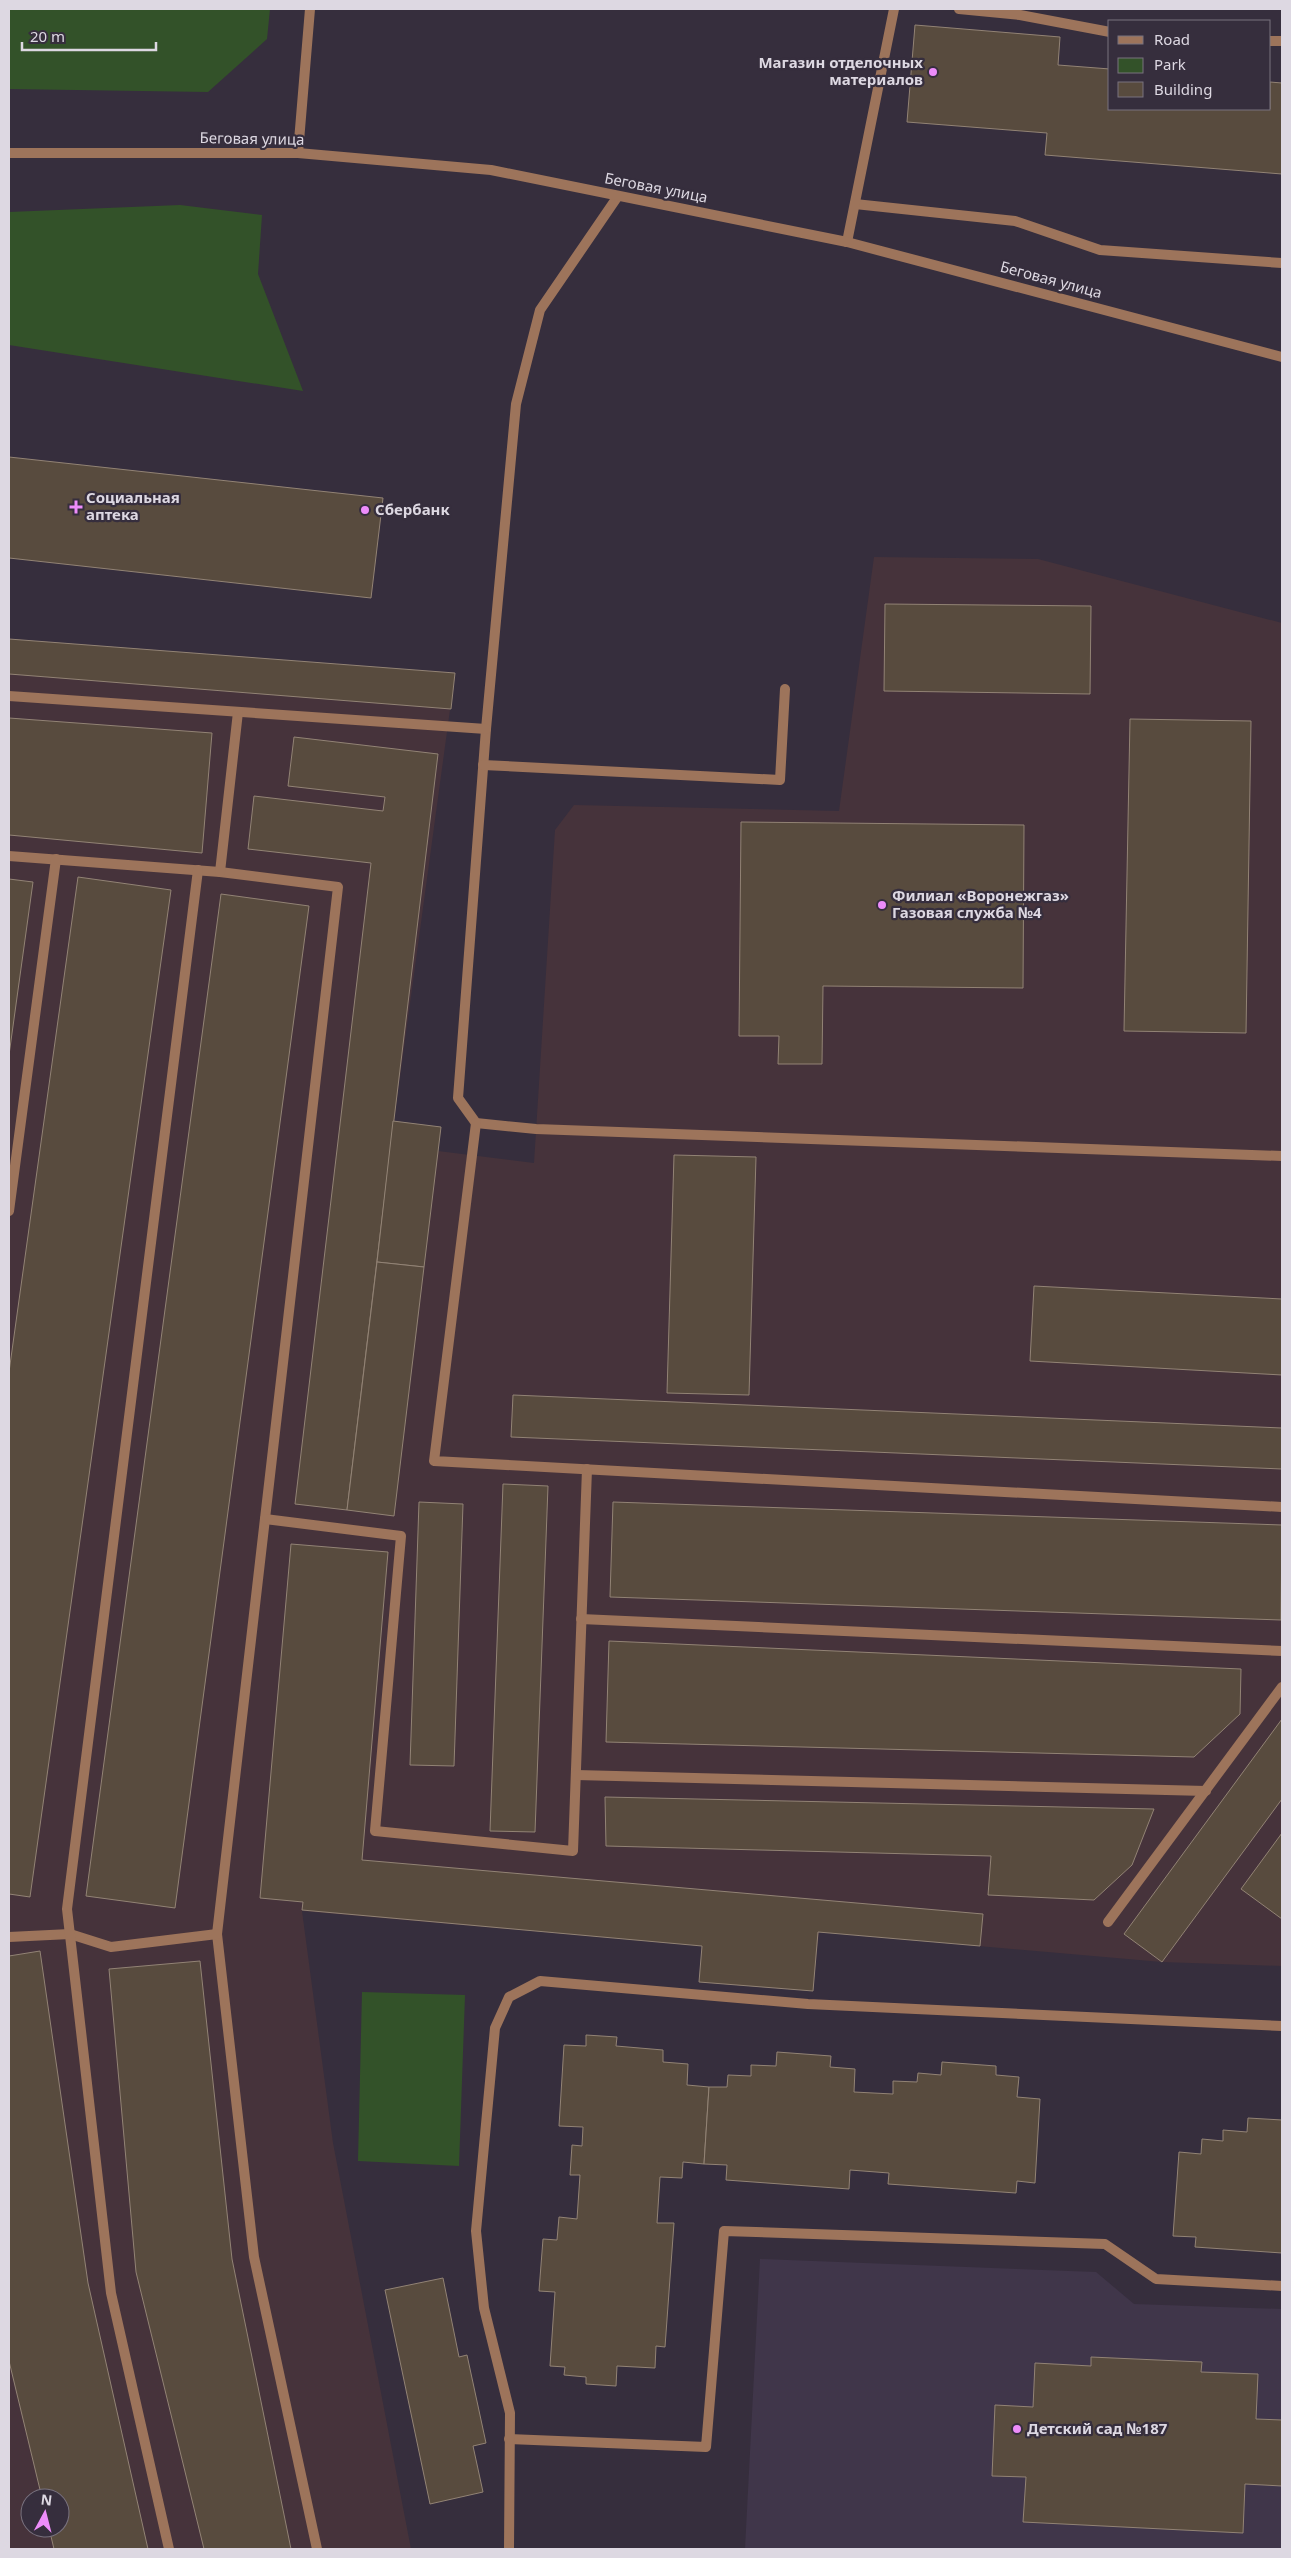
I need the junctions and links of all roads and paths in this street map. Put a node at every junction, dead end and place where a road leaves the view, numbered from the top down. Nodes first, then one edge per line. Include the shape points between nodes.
1 (310, 9) edge
2 (894, 9) edge
3 (959, 9) edge
4 (1108, 32) edge
5 (9, 153) edge
6 (298, 153) junction
7 (618, 196) junction
8 (855, 204) junction
9 (847, 242) junction
10 (1282, 263) edge
11 (1282, 357) edge
12 (786, 689) dead end
13 (9, 696) edge
14 (238, 712) junction
15 (486, 729) junction
16 (483, 765) junction
17 (9, 856) edge
18 (56, 859) junction
19 (198, 870) junction
20 (220, 872) junction
21 (476, 1123) junction
22 (1282, 1156) edge
23 (9, 1211) edge
24 (587, 1469) junction
25 (1282, 1507) edge
26 (265, 1519) junction
27 (581, 1619) junction
28 (1282, 1651) edge
29 (1282, 1687) edge
30 (576, 1776) junction
31 (1206, 1791) junction
32 (1108, 1922) dead end
33 (70, 1934) junction
34 (217, 1934) junction
35 (9, 1937) edge
36 (1282, 2026) edge
37 (1282, 2286) edge
38 (510, 2439) junction
39 (169, 2549) edge
40 (317, 2549) edge
41 (509, 2549) edge

1 - 6 street
2 - 8 street
3 - 4 street via 1020,15
5 - 6 street, Беговая улица
6 - 7 street, Беговая улица via 491,170
7 - 9 street, Беговая улица
7 - 15 street via 540,310 516,404
8 - 9 street
8 - 10 street via 1014,221 1100,250
9 - 11 street, Беговая улица
12 - 16 street via 780,780
13 - 14 street
14 - 15 street
14 - 20 street
15 - 16 street
16 - 21 street via 458,1098
17 - 18 street
18 - 19 street
18 - 23 street
19 - 20 street
19 - 33 street via 67,1909
20 - 26 street via 338,887
21 - 22 street via 536,1129
21 - 24 street via 434,1461
24 - 25 street
24 - 27 street
26 - 30 street via 401,1536 376,1831 573,1851
26 - 34 street
27 - 28 street
27 - 30 street
29 - 31 street
30 - 31 street
31 - 32 street
33 - 34 street via 111,1947
33 - 35 street
33 - 39 street via 111,2293
34 - 40 street via 254,2257
36 - 38 street via 808,2004 540,1982 508,1997 495,2028 476,2231 484,2308 510,2413
37 - 38 street via 1156,2279 1105,2244 724,2231 706,2447
38 - 41 street

